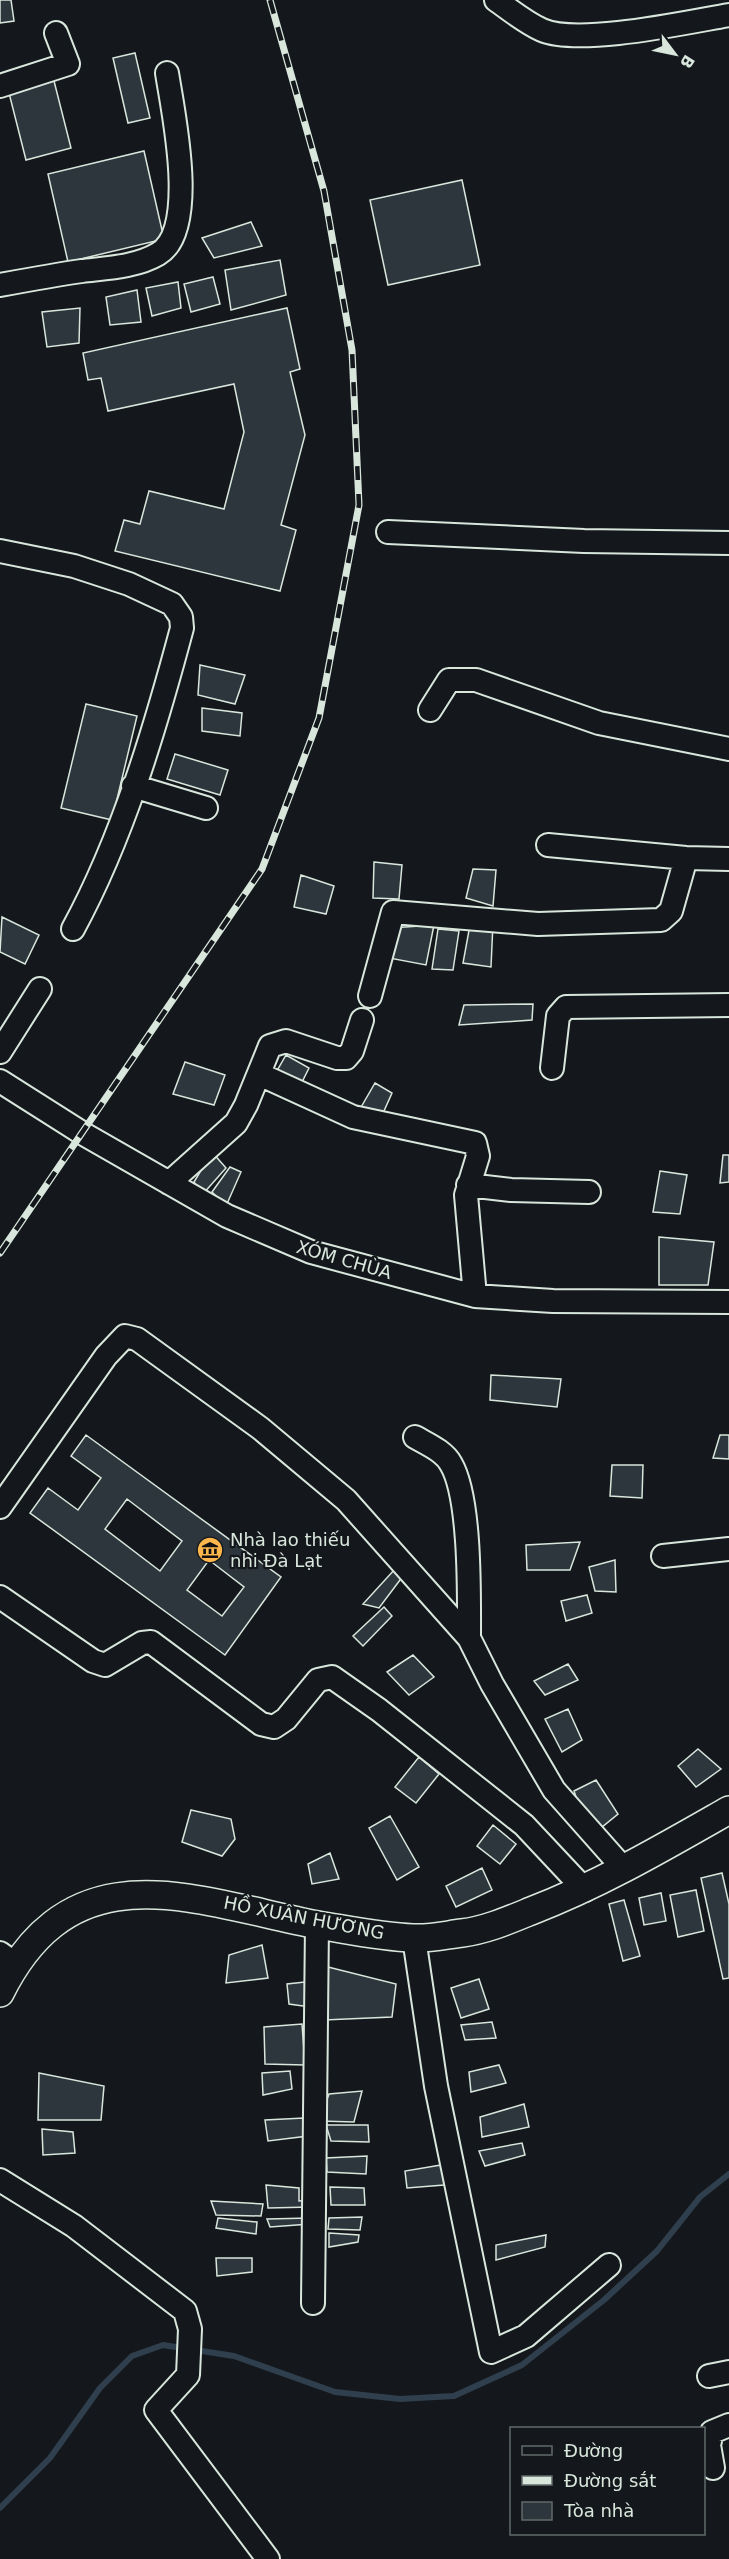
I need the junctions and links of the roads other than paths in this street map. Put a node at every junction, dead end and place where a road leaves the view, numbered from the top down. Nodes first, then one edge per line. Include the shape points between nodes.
1 (496, 0) edge
2 (729, 15) edge
3 (56, 33) dead end
4 (167, 73) dead end
5 (0, 86) edge
6 (0, 285) edge
7 (387, 532) dead end
8 (729, 543) edge
9 (0, 551) edge
10 (430, 710) dead end
11 (729, 749) edge
12 (133, 786) junction
13 (206, 808) dead end
14 (548, 845) dead end
15 (686, 858) junction
16 (729, 859) edge
17 (73, 929) dead end
18 (40, 989) dead end
19 (370, 996) dead end
20 (729, 1005) edge
21 (362, 1020) dead end
22 (0, 1052) edge
23 (552, 1068) dead end
24 (258, 1074) junction
25 (0, 1081) edge
26 (169, 1183) junction
27 (468, 1185) junction
28 (589, 1192) dead end
29 (475, 1296) junction
30 (729, 1302) edge
31 (415, 1437) dead end
32 (0, 1507) edge
33 (729, 1549) edge
34 (663, 1556) dead end
35 (0, 1597) edge
36 (470, 1638) junction
37 (729, 1810) edge
38 (624, 1869) junction
39 (585, 1890) junction
40 (317, 1924) junction
41 (414, 1938) junction
42 (7, 1958) edge
43 (0, 1993) edge
44 (0, 2180) edge
45 (609, 2265) dead end
46 (314, 2303) dead end
47 (729, 2425) edge
48 (713, 2468) dead end
49 (268, 2559) edge

1 - 2 street via 544,31 569,33 619,33
3 - 5 street via 68,64
4 - 6 street via 181,188 180,211 163,250 126,265
7 - 8 street
9 - 12 street via 101,574 177,609 182,628 162,705
10 - 11 street via 449,680 476,680 599,723
12 - 13 street
12 - 17 street via 101,873
14 - 15 street
15 - 16 street
15 - 19 street via 671,911 661,920 538,924 393,912
18 - 22 street
20 - 23 street via 566,1007 558,1016
21 - 24 street via 346,1058 280,1042 270,1046
24 - 26 street via 236,1123
24 - 27 street via 353,1117 475,1143 478,1156
25 - 26 street, XÓM CHÙA
26 - 29 street, XÓM CHÙA via 228,1216 311,1252
27 - 28 street
27 - 29 street via 466,1216
29 - 30 street, XÓM CHÙA via 553,1301
31 - 36 street via 442,1454 451,1464 457,1481 465,1523
32 - 36 street via 106,1356 125,1336 131,1337 260,1428 346,1500
33 - 34 street
35 - 39 street via 93,1661 105,1665 142,1643 151,1642 261,1724 274,1727 286,1719 318,1680 332,1677 524,1825
36 - 38 street via 554,1790
37 - 38 main road, HỒ XUÂN HƯƠNG
38 - 39 main road, HỒ XUÂN HƯƠNG
39 - 41 main road, HỒ XUÂN HƯƠNG via 500,1923 466,1932
40 - 41 main road, HỒ XUÂN HƯƠNG
40 - 42 main road, HỒ XUÂN HƯƠNG via 177,1895 125,1894 87,1905
40 - 46 street
41 - 45 street via 436,2086 491,2352 526,2336
42 - 43 main road, HỒ XUÂN HƯƠNG
44 - 49 street via 74,2226 185,2311 190,2329 188,2375 156,2410
47 - 48 street via 712,2432

